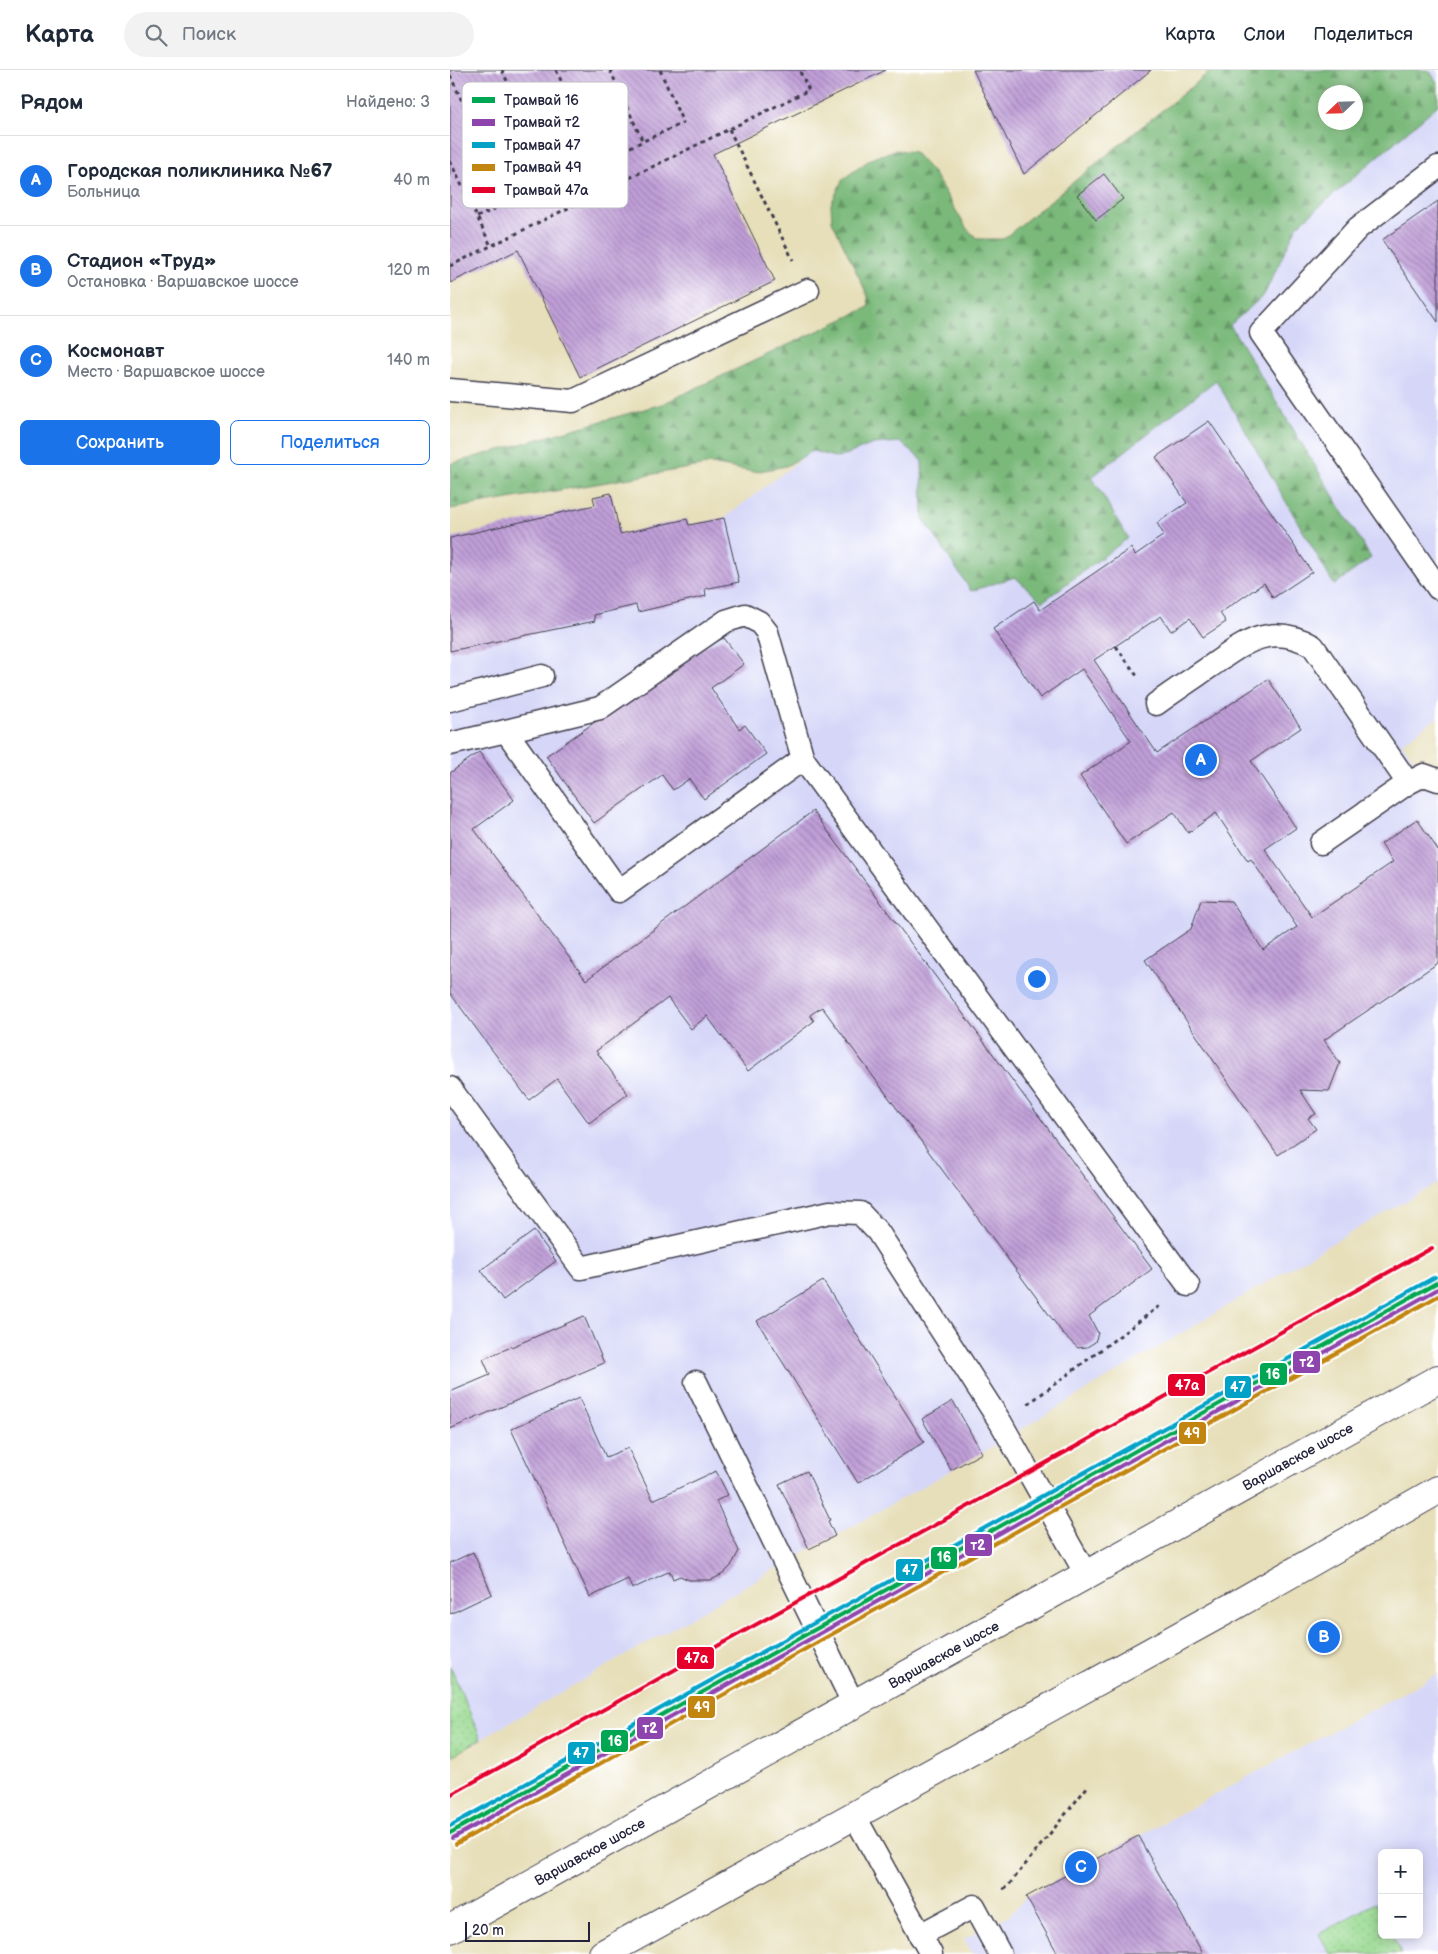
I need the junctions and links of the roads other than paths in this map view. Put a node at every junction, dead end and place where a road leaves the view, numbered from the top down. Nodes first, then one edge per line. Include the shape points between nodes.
1 (1438, 167) edge
2 (808, 290) road end
3 (450, 390) edge
4 (1436, 580) edge
5 (542, 676) dead end
6 (450, 700) edge
7 (1156, 704) dead end
8 (506, 731) junction
9 (450, 744) edge
10 (803, 759) junction
11 (1438, 780) edge
12 (1408, 784) junction
13 (1321, 842) dead end
14 (450, 1088) edge
15 (1188, 1285) road end
16 (1438, 1379) edge
17 (696, 1382) dead end
18 (1438, 1490) edge
19 (1087, 1576) junction
20 (854, 1705) junction
21 (854, 1815) junction
22 (450, 1929) edge
23 (925, 1944) edge
24 (603, 1954) edge
25 (1000, 1954) edge

1 - 4 lane via 1358,228 1261,333
2 - 3 lane via 573,401
5 - 6 lane
7 - 12 lane via 1244,643 1274,635 1295,638 1313,646
8 - 9 lane
8 - 10 lane via 619,891
8 - 10 lane via 600,708 726,621 746,615 759,622 766,632
10 - 15 lane
11 - 12 lane via 1424,775
12 - 13 lane
14 - 19 lane via 582,1268 830,1212 860,1213 878,1232 1001,1423
16 - 19 main road, Варшавское шоссе
17 - 20 lane
18 - 21 main road
19 - 20 main road, Варшавское шоссе
20 - 22 main road, Варшавское шоссе
21 - 23 lane
21 - 24 main road
23 - 25 lane via 974,1906

